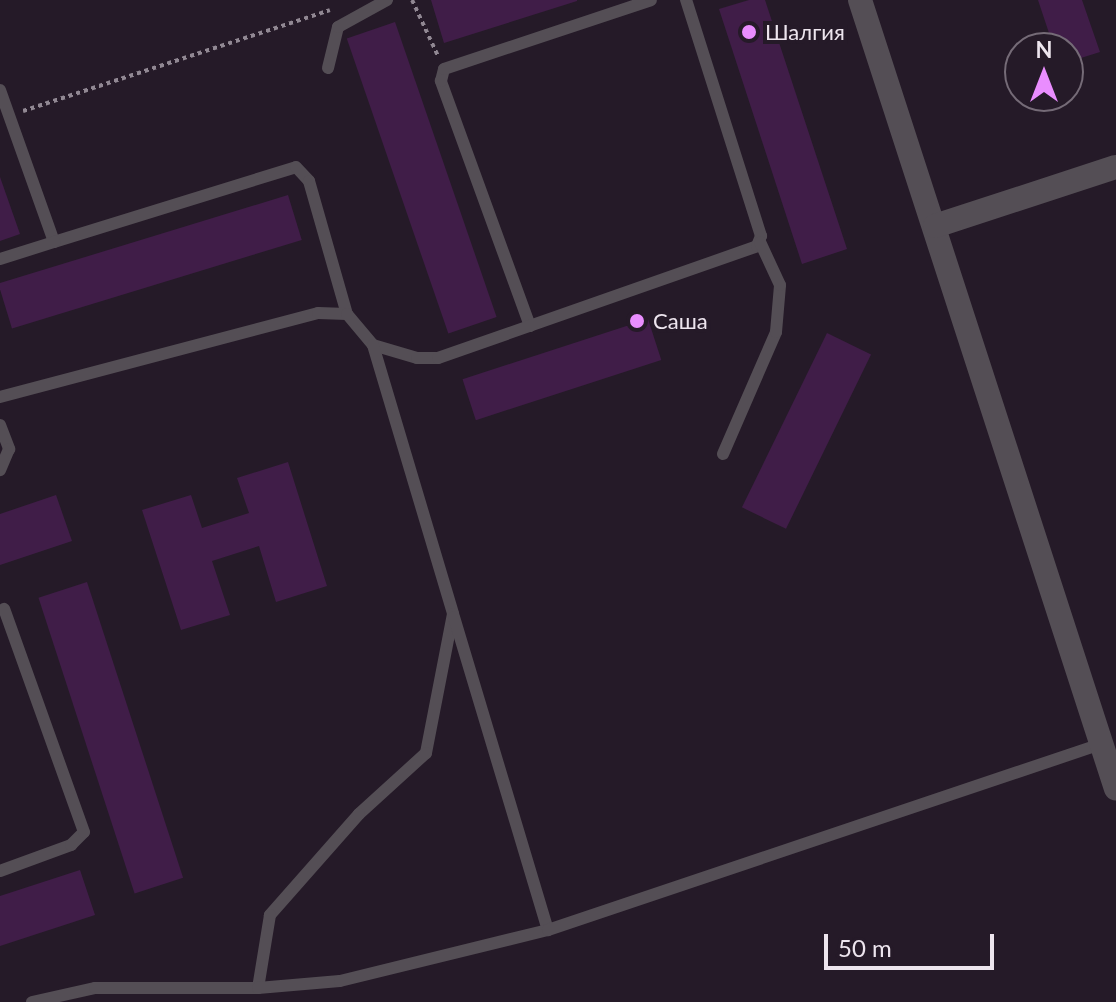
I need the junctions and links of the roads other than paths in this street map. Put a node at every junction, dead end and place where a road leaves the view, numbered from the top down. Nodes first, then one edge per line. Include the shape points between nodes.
1 (387, 0) edge
2 (651, 0) edge
3 (686, 0) edge
4 (860, 0) edge
5 (328, 68) dead end
6 (0, 90) edge
7 (1116, 167) edge
8 (935, 226) junction
9 (54, 242) junction
10 (760, 242) junction
11 (0, 259) edge
12 (347, 314) junction
13 (530, 326) junction
14 (373, 345) junction
15 (0, 397) edge
16 (0, 425) edge
17 (723, 454) dead end
18 (0, 470) edge
19 (4, 609) dead end
20 (453, 614) junction
21 (1101, 744) junction
22 (1116, 789) edge
23 (0, 871) edge
24 (548, 930) junction
25 (258, 988) junction
26 (32, 1002) edge

1 - 5 lane via 338,27
2 - 13 lane via 444,69 441,81
3 - 10 lane
4 - 8 street
6 - 9 lane
7 - 8 street
8 - 21 street
9 - 11 lane
9 - 12 lane via 296,167 309,181
10 - 13 lane
10 - 17 lane via 780,285 776,332
12 - 14 lane
12 - 15 lane via 318,313
13 - 14 lane via 438,358 417,358
14 - 20 lane
16 - 18 lane via 9,449
19 - 23 lane via 84,832 71,845
20 - 24 lane
20 - 25 lane via 426,753 349,825 270,915
21 - 22 street
21 - 24 lane
24 - 25 lane via 340,981
25 - 26 lane via 95,988

